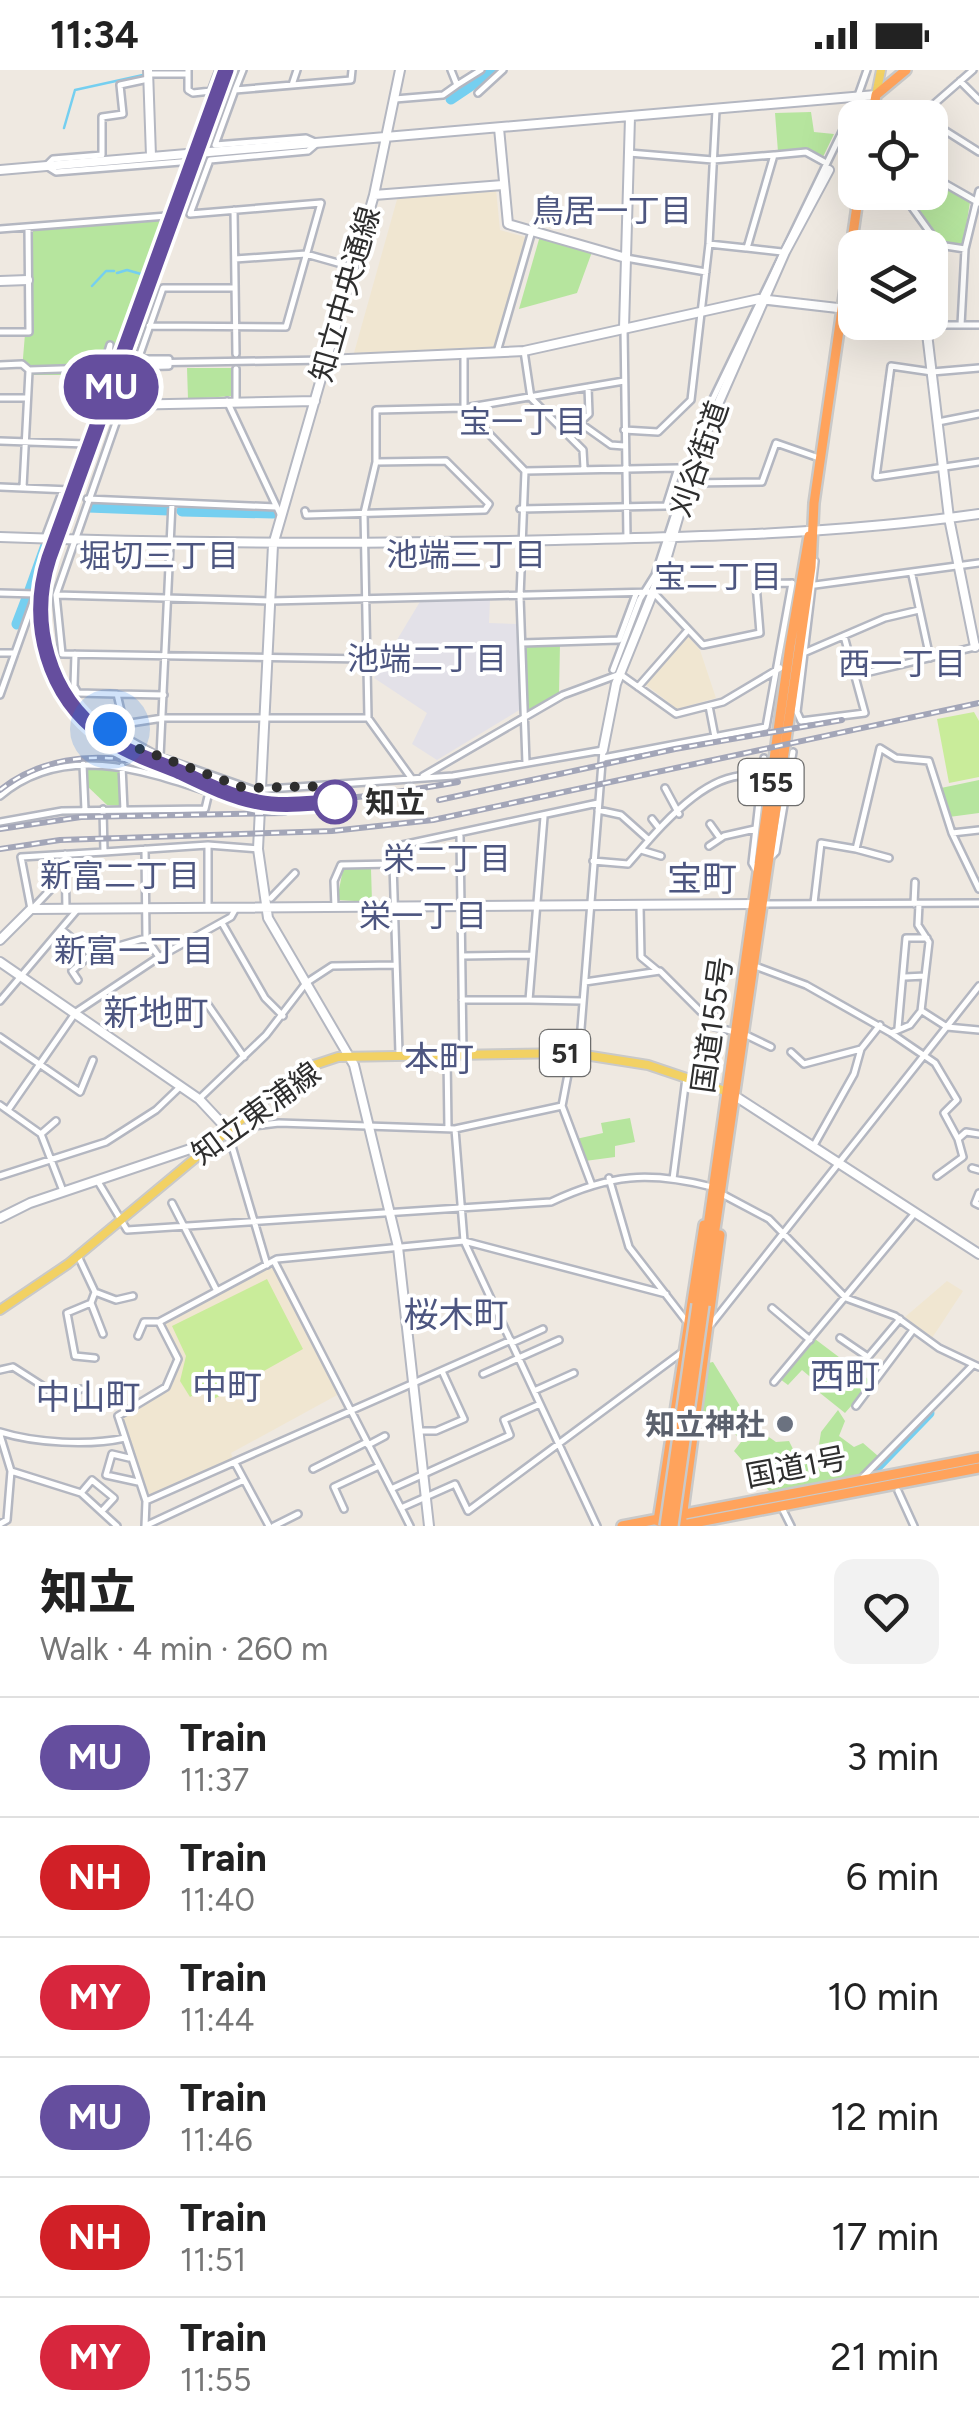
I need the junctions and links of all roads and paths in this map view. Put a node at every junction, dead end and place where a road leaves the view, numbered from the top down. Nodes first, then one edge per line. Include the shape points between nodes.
1 (219, 70) edge
2 (243, 70) edge
3 (296, 70) edge
4 (352, 70) edge
5 (400, 70) edge
6 (451, 70) edge
7 (480, 70) edge
8 (503, 70) edge
9 (867, 70) edge
10 (881, 70) edge
11 (906, 70) edge
12 (973, 70) edge
13 (188, 72) edge
14 (148, 74) edge
15 (960, 81) junction
16 (292, 85) junction
17 (458, 86) junction
18 (236, 90) junction
19 (478, 92) dead end
20 (876, 96) junction
21 (857, 98) junction
22 (395, 99) junction
23 (875, 100) edge
24 (941, 100) edge
25 (979, 100) edge
26 (716, 109) junction
27 (630, 117) junction
28 (499, 128) junction
29 (948, 133) edge
30 (388, 138) junction
31 (318, 144) junction
32 (256, 145) junction
33 (280, 150) junction
34 (979, 152) edge
35 (629, 153) junction
36 (151, 156) junction
37 (774, 156) junction
38 (713, 160) junction
39 (192, 161) dead end
40 (117, 163) junction
41 (46, 166) junction
42 (827, 166) junction
43 (0, 170) edge
44 (503, 185) junction
45 (948, 185) edge
46 (979, 191) edge
47 (374, 195) junction
48 (977, 202) edge
49 (234, 210) junction
50 (914, 210) edge
51 (167, 216) dead end
52 (28, 227) junction
53 (0, 230) edge
54 (532, 230) junction
55 (709, 244) junction
56 (747, 248) junction
57 (965, 249) junction
58 (785, 250) junction
59 (306, 254) junction
60 (234, 258) junction
61 (626, 258) junction
62 (352, 267) junction
63 (706, 272) junction
64 (28, 280) junction
65 (0, 281) edge
66 (234, 288) junction
67 (763, 298) junction
68 (838, 306) edge
69 (700, 310) junction
70 (979, 325) edge
71 (149, 326) junction
72 (948, 326) edge
73 (960, 326) junction
74 (235, 327) junction
75 (624, 328) junction
76 (0, 332) edge
77 (838, 340) edge
78 (928, 340) edge
79 (524, 352) junction
80 (236, 354) dead end
81 (496, 355) junction
82 (464, 357) junction
83 (326, 360) junction
84 (113, 363) tunnel mouth
85 (136, 363) junction
86 (0, 365) edge
87 (979, 368) edge
88 (236, 369) dead end
89 (29, 370) junction
90 (932, 372) junction
91 (624, 381) junction
92 (588, 387) junction
93 (0, 398) edge
94 (28, 398) junction
95 (531, 398) junction
96 (231, 401) junction
97 (315, 401) junction
98 (120, 404) junction
99 (464, 408) junction
100 (979, 414) edge
101 (938, 422) junction
102 (580, 423) junction
103 (624, 430) junction
104 (568, 434) junction
105 (0, 442) edge
106 (27, 442) junction
107 (86, 444) dead end
108 (624, 446) junction
109 (820, 459) junction
110 (376, 462) junction
111 (979, 462) edge
112 (624, 467) junction
113 (584, 468) junction
114 (944, 469) junction
115 (525, 470) junction
116 (687, 483) junction
117 (0, 487) edge
118 (23, 487) junction
119 (87, 500) junction
120 (172, 503) junction
121 (276, 506) junction
122 (626, 508) junction
123 (305, 510) dead end
124 (520, 510) junction
125 (364, 513) junction
126 (979, 514) edge
127 (280, 516) junction
128 (949, 518) junction
129 (811, 532) junction
130 (0, 537) edge
131 (44, 539) junction
132 (627, 539) junction
133 (670, 539) junction
134 (73, 540) junction
135 (520, 541) junction
136 (170, 542) junction
137 (364, 544) junction
138 (273, 545) junction
139 (813, 549) junction
140 (979, 563) edge
141 (958, 567) junction
142 (912, 574) junction
143 (815, 585) junction
144 (0, 593) edge
145 (644, 593) junction
146 (56, 595) junction
147 (520, 597) junction
148 (169, 598) junction
149 (366, 600) junction
150 (270, 602) junction
151 (918, 610) junction
152 (688, 630) junction
153 (844, 636) junction
154 (522, 643) junction
155 (977, 646) edge
156 (0, 652) edge
157 (806, 652) junction
158 (14, 653) junction
159 (75, 654) junction
160 (165, 657) junction
161 (930, 658) junction
162 (367, 659) junction
163 (267, 660) junction
164 (780, 668) junction
165 (616, 672) junction
166 (856, 675) junction
167 (638, 687) junction
168 (0, 694) edge
169 (117, 694) junction
170 (164, 695) junction
171 (709, 706) junction
172 (523, 716) junction
173 (162, 718) junction
174 (368, 718) junction
175 (264, 720) junction
176 (124, 724) junction
177 (716, 736) junction
178 (793, 752) dead end
179 (603, 754) junction
180 (160, 757) junction
181 (764, 758) dead end
182 (526, 763) junction
183 (84, 764) junction
184 (122, 766) junction
185 (762, 778) junction
186 (415, 779) junction
187 (666, 788) dead end
188 (261, 790) junction
189 (0, 796) edge
190 (598, 806) junction
191 (103, 809) junction
192 (85, 810) junction
193 (124, 810) junction
194 (679, 814) junction
195 (544, 816) junction
196 (652, 819) dead end
197 (0, 822) edge
198 (710, 824) dead end
199 (660, 828) junction
200 (755, 829) junction
201 (979, 830) edge
202 (952, 833) junction
203 (460, 835) junction
204 (720, 838) junction
205 (649, 840) junction
206 (208, 846) junction
207 (709, 846) dead end
208 (144, 849) junction
209 (258, 849) junction
210 (856, 849) junction
211 (640, 850) junction
212 (104, 852) junction
213 (65, 854) junction
214 (661, 856) dead end
215 (889, 858) dead end
216 (593, 861) junction
217 (767, 861) junction
218 (393, 864) junction
219 (757, 872) junction
220 (295, 873) dead end
221 (65, 874) junction
222 (977, 881) edge
223 (915, 882) dead end
224 (979, 889) edge
225 (271, 898) dead end
226 (814, 903) junction
227 (979, 903) edge
228 (758, 904) junction
229 (917, 904) junction
230 (461, 906) junction
231 (536, 906) junction
232 (587, 906) junction
233 (640, 906) junction
234 (335, 907) junction
235 (394, 907) junction
236 (236, 908) junction
237 (264, 908) junction
238 (66, 909) junction
239 (32, 910) junction
240 (78, 910) junction
241 (146, 910) junction
242 (208, 910) junction
243 (222, 922) junction
244 (61, 929) junction
245 (146, 938) junction
246 (928, 938) junction
247 (0, 940) edge
248 (91, 954) junction
249 (531, 955) junction
250 (160, 956) junction
251 (462, 956) junction
252 (0, 962) edge
253 (395, 965) junction
254 (755, 966) junction
255 (658, 971) junction
256 (19, 974) junction
257 (925, 976) junction
258 (904, 977) junction
259 (78, 980) dead end
260 (585, 982) junction
261 (306, 983) junction
262 (979, 986) edge
263 (462, 1000) junction
264 (528, 1000) junction
265 (0, 1001) edge
266 (583, 1001) junction
267 (206, 1002) dead end
268 (921, 1010) junction
269 (76, 1012) junction
270 (283, 1016) junction
271 (880, 1024) junction
272 (946, 1028) junction
273 (895, 1030) junction
274 (979, 1030) edge
275 (740, 1033) junction
276 (0, 1037) edge
277 (771, 1046) dead end
278 (862, 1049) junction
279 (447, 1052) junction
280 (791, 1052) dead end
281 (399, 1053) junction
282 (463, 1053) junction
283 (575, 1053) junction
284 (348, 1054) junction
285 (924, 1055) junction
286 (244, 1056) junction
287 (93, 1060) dead end
288 (40, 1064) junction
289 (687, 1076) junction
290 (180, 1086) junction
291 (730, 1094) junction
292 (200, 1099) junction
293 (0, 1105) edge
294 (562, 1106) junction
295 (8, 1110) junction
296 (56, 1121) dead end
297 (368, 1127) junction
298 (227, 1129) junction
299 (452, 1129) junction
300 (41, 1134) junction
301 (979, 1134) edge
302 (958, 1139) junction
303 (211, 1142) junction
304 (813, 1147) junction
305 (51, 1158) junction
306 (839, 1164) junction
307 (0, 1176) edge
308 (936, 1176) dead end
309 (609, 1178) junction
310 (672, 1179) junction
311 (97, 1180) junction
312 (591, 1183) junction
313 (716, 1190) junction
314 (63, 1192) junction
315 (979, 1193) edge
316 (172, 1203) dead end
317 (979, 1205) edge
318 (460, 1209) junction
319 (390, 1212) junction
320 (713, 1213) junction
321 (915, 1213) junction
322 (0, 1218) edge
323 (120, 1220) junction
324 (252, 1220) junction
325 (182, 1225) junction
326 (784, 1234) junction
327 (464, 1240) junction
328 (979, 1240) edge
329 (398, 1247) junction
330 (976, 1252) edge
331 (78, 1256) junction
332 (271, 1263) junction
333 (217, 1291) junction
334 (95, 1292) junction
335 (666, 1294) junction
336 (133, 1296) dead end
337 (846, 1298) junction
338 (91, 1303) junction
339 (701, 1304) junction
340 (772, 1308) dead end
341 (0, 1310) edge
342 (900, 1319) junction
343 (159, 1322) junction
344 (688, 1322) junction
345 (709, 1327) junction
346 (544, 1330) dead end
347 (913, 1330) junction
348 (103, 1334) dead end
349 (138, 1336) dead end
350 (840, 1338) dead end
351 (560, 1340) dead end
352 (810, 1340) junction
353 (512, 1342) junction
354 (707, 1347) junction
355 (684, 1352) junction
356 (868, 1357) junction
357 (95, 1358) dead end
358 (519, 1358) junction
359 (883, 1367) junction
360 (976, 1367) edge
361 (0, 1370) edge
362 (442, 1372) junction
363 (574, 1373) dead end
364 (483, 1374) dead end
365 (774, 1382) dead end
366 (414, 1383) junction
367 (81, 1388) dead end
368 (534, 1391) junction
369 (540, 1404) junction
370 (856, 1406) dead end
371 (351, 1411) junction
372 (419, 1431) junction
373 (0, 1434) edge
374 (385, 1436) dead end
375 (125, 1438) junction
376 (367, 1443) junction
377 (558, 1443) junction
378 (129, 1458) junction
379 (979, 1458) edge
380 (236, 1463) junction
381 (379, 1466) junction
382 (979, 1468) edge
383 (313, 1469) dead end
384 (10, 1471) junction
385 (423, 1474) junction
386 (244, 1480) junction
387 (859, 1480) junction
388 (138, 1482) junction
389 (391, 1488) junction
390 (898, 1490) dead end
391 (81, 1493) junction
392 (425, 1496) junction
393 (146, 1501) junction
394 (781, 1506) junction
395 (401, 1508) junction
396 (344, 1510) dead end
397 (102, 1511) junction
398 (298, 1514) dead end
399 (8, 1523) edge
400 (0, 1524) edge
401 (660, 1524) edge
402 (679, 1524) edge
403 (117, 1526) edge
404 (145, 1526) edge
405 (271, 1526) edge
406 (410, 1526) edge
407 (429, 1526) edge
408 (597, 1526) edge
409 (622, 1526) edge
410 (790, 1526) edge
411 (914, 1526) edge

1 - 13 street via 208,92 190,92
2 - 18 street
3 - 16 street
4 - 16 street via 350,80
5 - 22 street, 知立中央通線
6 - 17 street
7 - 17 street
8 - 19 street
9 - 21 street
10 - 20 main road
11 - 20 highway
12 - 15 street
13 - 14 street
14 - 36 street
14 - 41 street via 120,85 123,114 102,117 102,155 53,159
15 - 24 street
15 - 25 street
16 - 18 street
17 - 22 street via 443,95
18 - 32 street via 215,145
20 - 21 street
20 - 23 highway
21 - 26 street
21 - 42 street
22 - 30 street, 知立中央通線
26 - 27 street
26 - 38 street
27 - 28 street
27 - 35 street
28 - 30 street
28 - 44 street
29 - 34 street
30 - 31 street
30 - 47 street, 知立中央通線
31 - 32 street via 306,138
31 - 33 street
32 - 33 street
32 - 36 street
33 - 49 street via 210,160 190,214
35 - 38 street
35 - 61 street
36 - 40 street
37 - 38 street
37 - 42 street via 806,152
37 - 56 street
38 - 55 street
39 - 40 street
40 - 41 street
41 - 43 street
42 - 58 street, 刈谷街道
44 - 47 street
44 - 54 street via 508,224
45 - 48 street
46 - 48 street
47 - 62 street, 知立中央通線
48 - 57 street
49 - 59 street via 321,203
49 - 60 street
50 - 57 street via 938,245
51 - 52 street
52 - 53 street
52 - 64 street
54 - 61 street
54 - 81 street
55 - 56 street
55 - 63 street
56 - 58 street
57 - 73 street
58 - 67 street, 刈谷街道
59 - 60 street
59 - 62 street
59 - 74 street via 286,326
60 - 66 street
61 - 63 street
61 - 75 street
62 - 83 street, 知立中央通線
63 - 69 street
64 - 65 street
64 - 76 street via 29,332
66 - 71 street via 163,288
66 - 74 street
67 - 68 street
67 - 69 street
67 - 116 street, 刈谷街道
67 - 133 street via 695,440
69 - 75 street
69 - 103 street via 691,400 658,432
70 - 73 street
71 - 74 street
71 - 85 street
72 - 73 street
74 - 80 street
75 - 79 street
75 - 91 street
77 - 109 highway, 国道155号 / 155
78 - 90 street
79 - 81 street
79 - 95 street
81 - 82 street
82 - 83 street
82 - 99 street
83 - 85 street
83 - 97 street, 知立中央通線
84 - 89 street via 110,345 94,368
85 - 98 street
86 - 89 street
87 - 90 street
88 - 96 street
89 - 94 street
90 - 101 street
90 - 114 street via 891,366 876,477
91 - 92 street
91 - 103 street
92 - 95 street
92 - 102 street via 589,414
93 - 94 street
94 - 106 street
95 - 99 street
95 - 104 street
96 - 97 street
96 - 98 street
96 - 121 street
97 - 127 street, 知立中央通線
98 - 119 street
99 - 110 street via 376,410
99 - 115 street
100 - 101 street
101 - 114 street
102 - 104 street
102 - 108 street via 611,445
103 - 108 street
104 - 113 street via 583,450
105 - 106 street
106 - 107 street
106 - 118 street
108 - 112 street
109 - 116 street via 776,443 762,482
109 - 129 highway, 国道155号 / 155
110 - 125 street
110 - 125 street via 446,462 489,504 486,510
111 - 114 street
112 - 113 street
112 - 122 street
112 - 122 street via 678,468 670,503
113 - 115 street
114 - 128 street
115 - 124 street
116 - 133 street, 刈谷街道
117 - 118 street
118 - 131 street via 67,490
119 - 120 street
119 - 134 street
120 - 121 street
120 - 136 street
121 - 127 street
122 - 124 street
122 - 132 street
123 - 125 street
124 - 135 street
125 - 137 street
126 - 128 street
127 - 138 street, 知立中央通線
128 - 129 street
128 - 141 street
129 - 133 street
129 - 139 highway, 国道155号 / 155
129 - 219 highway, 国道155号 / 155
130 - 131 street
131 - 134 street
132 - 133 street
132 - 135 street
133 - 145 street, 刈谷街道
134 - 136 street
134 - 146 street
135 - 137 street
135 - 147 street
136 - 138 street
136 - 148 street
137 - 138 street
137 - 149 street
138 - 150 street, 知立中央通線
139 - 143 street
139 - 217 highway, 国道155号 / 155
140 - 141 street
141 - 142 street
141 - 155 street
142 - 143 street
142 - 151 street
143 - 157 street
144 - 158 street via 36,594
145 - 147 street
145 - 152 street
145 - 154 street via 619,640
145 - 165 street, 刈谷街道
146 - 148 street
146 - 159 street via 62,654
147 - 149 street
147 - 154 street
148 - 150 street
148 - 160 street
149 - 150 street
149 - 162 street
150 - 163 street, 知立中央通線
151 - 153 street
151 - 161 street
152 - 164 street via 702,645 760,633 756,584 792,581
152 - 167 street
153 - 157 street
153 - 166 street
154 - 172 street
155 - 161 street
156 - 158 street
157 - 166 street via 801,721 865,712
158 - 168 street
159 - 160 street
159 - 169 street via 78,692
160 - 163 street
160 - 170 street
161 - 166 street
162 - 163 street
162 - 174 street
163 - 175 street, 知立中央通線
164 - 171 street
164 - 177 street via 766,727
165 - 167 street
165 - 172 street
165 - 179 street, 刈谷街道
167 - 171 street via 676,714
169 - 170 street
169 - 176 street
170 - 173 street
171 - 177 street
172 - 182 street
172 - 186 street
173 - 175 street
173 - 176 street
173 - 180 street
174 - 175 street
174 - 186 street
175 - 188 street, 知立中央通線
176 - 180 street via 110,729
177 - 179 street
178 - 217 street via 776,852
179 - 182 street
179 - 190 street, 刈谷街道
180 - 188 street
181 - 185 street
182 - 186 street
183 - 184 street
183 - 189 street via 30,777
183 - 192 street
184 - 193 street
184 - 193 street via 209,792 206,809
185 - 194 street via 708,785
185 - 200 street
186 - 188 street
187 - 194 street
188 - 209 street, 知立中央通線
190 - 195 street
190 - 205 street via 621,815
190 - 216 street, 刈谷街道
191 - 192 street
191 - 193 street
191 - 212 street
192 - 197 street
194 - 199 street
195 - 203 street
195 - 231 street
196 - 199 street
198 - 204 street
199 - 205 street
200 - 204 street
200 - 219 street
201 - 202 street
202 - 210 street via 929,761 896,758 880,748
202 - 222 street
203 - 218 street via 393,846
203 - 230 street
204 - 207 street
205 - 211 street
206 - 208 street
206 - 209 street
206 - 242 street
208 - 212 street
208 - 241 street
209 - 237 street, 知立中央通線
210 - 215 street
210 - 226 street via 821,842
211 - 214 street
211 - 216 street via 628,864
212 - 213 street
213 - 221 street
213 - 239 street via 21,858
216 - 232 street, 刈谷街道
217 - 228 highway, 国道155号 / 155
218 - 234 street via 341,866
218 - 235 street
219 - 228 highway, 国道155号 / 155
220 - 225 street
221 - 238 street
221 - 239 street
222 - 224 street
223 - 229 street
226 - 228 street
226 - 229 street
227 - 229 street
228 - 233 street
228 - 254 highway, 国道155号 / 155
228 - 275 highway, 国道155号 / 155
229 - 246 street via 918,925
230 - 231 street
230 - 235 street
230 - 251 street
231 - 232 street
231 - 249 street
232 - 233 street
232 - 260 street, 刈谷街道
233 - 255 street via 641,956
234 - 235 street
234 - 237 street
235 - 253 street
236 - 237 street
236 - 242 street
236 - 243 street
237 - 261 street
238 - 239 street
238 - 240 street
239 - 247 street
240 - 241 street
240 - 244 street
241 - 242 street
241 - 245 street
243 - 250 street
243 - 270 street via 265,998
244 - 248 street
244 - 256 street
245 - 248 street
245 - 250 street
246 - 257 street
246 - 258 street via 906,938
248 - 259 street via 72,972
249 - 251 street
249 - 264 street
250 - 269 street
251 - 263 street
252 - 256 street
253 - 261 street via 332,966
253 - 281 street
254 - 271 street
254 - 275 highway, 国道155号 / 155
255 - 260 street
255 - 275 street via 701,1012 714,1015 711,1026
256 - 265 street
256 - 269 street
257 - 258 street
257 - 268 street
258 - 273 street
260 - 266 street, 刈谷街道
261 - 270 street
261 - 284 street
262 - 272 street
263 - 264 street
263 - 282 street
264 - 266 street
266 - 283 street, 刈谷街道
267 - 286 street
268 - 272 street
268 - 273 street via 910,1025
269 - 288 street
269 - 290 street
270 - 286 street
271 - 273 street
271 - 278 street
272 - 274 street
272 - 285 street
273 - 285 street
275 - 277 street
275 - 291 highway, 国道155号 / 155
276 - 288 street
278 - 280 street via 804,1064
278 - 304 street
279 - 281 main road, 知立東浦線 / 51
279 - 282 main road, 知立東浦線 / 51
279 - 299 street
281 - 284 main road, 知立東浦線 / 51
282 - 283 main road, 知立東浦線 / 51
283 - 289 main road, 知立東浦線 / 51
283 - 294 street, 刈谷街道
284 - 297 street
284 - 298 main road, 知立東浦線 / 51 via 312,1066
285 - 302 street via 957,1100 944,1113
285 - 306 street
286 - 292 street
287 - 288 street via 80,1092
288 - 295 street
289 - 291 main road, 知立東浦線 / 51
289 - 310 street
290 - 292 street
290 - 305 street via 106,1142
291 - 304 street
291 - 313 highway, 国道155号 / 155
292 - 298 street
293 - 295 street
294 - 299 street
294 - 312 street
295 - 300 street
296 - 300 street
297 - 298 street
297 - 299 street
297 - 319 street
298 - 303 main road, 知立東浦線 / 51
298 - 324 street
299 - 318 street
300 - 305 street
301 - 302 street
302 - 308 street via 963,1157
303 - 311 street
303 - 323 main road, 知立東浦線 / 51
304 - 306 street
305 - 307 street
305 - 314 street
306 - 321 street
306 - 326 street
309 - 310 street
309 - 312 street
309 - 335 street via 629,1247
310 - 313 street
311 - 314 street
311 - 323 street
312 - 318 street via 551,1202
313 - 320 highway, 国道155号 / 155
313 - 326 street via 748,1204
314 - 322 street
315 - 317 street
316 - 325 street
318 - 319 street
318 - 327 street
319 - 324 street
319 - 329 street
320 - 339 highway, 国道155号 / 155
320 - 344 highway, 155 via 699,1237
320 - 345 highway, 155 via 720,1238
321 - 330 street
321 - 337 street
323 - 325 street via 127,1230
323 - 331 main road, 知立東浦線 / 51
324 - 325 street
324 - 332 street
325 - 333 street
326 - 337 street
326 - 345 street
327 - 329 street
327 - 335 street
327 - 353 street
328 - 330 street
329 - 332 street
329 - 366 street
331 - 334 street
331 - 341 main road, 知立東浦線 / 51
332 - 333 street
332 - 371 street
333 - 343 street
334 - 336 street via 116,1300
334 - 338 street
335 - 344 street
337 - 342 street
337 - 352 street
338 - 348 street
338 - 357 street via 67,1314 75,1356
339 - 401 highway, 国道155号 / 155, bridge
339 - 402 highway, 国道155号 / 155, bridge
340 - 352 street
342 - 347 street
342 - 356 street
343 - 349 street via 144,1322
343 - 375 street via 178,1359 166,1387 118,1416
344 - 354 street
344 - 355 highway, 155
345 - 354 highway, 155
346 - 353 street
347 - 359 street
347 - 360 street
350 - 356 street
351 - 358 street
352 - 365 street
353 - 358 street
353 - 362 street
354 - 402 highway, 155
355 - 377 street
355 - 401 highway, 155
356 - 359 street
358 - 364 street
358 - 368 street
359 - 370 street
360 - 387 street
361 - 367 street via 13,1367 60,1397
362 - 366 street
362 - 372 street via 464,1419
363 - 368 street
366 - 371 street
366 - 372 street
368 - 369 street
369 - 377 street
369 - 385 street via 504,1420 510,1435
371 - 376 street
371 - 380 street
372 - 385 street
373 - 375 street via 82,1443
373 - 384 street
374 - 376 street
375 - 378 street
376 - 381 street
376 - 383 street
377 - 392 street via 468,1511 455,1484
377 - 408 street
378 - 388 street
378 - 388 street via 112,1454 106,1474
379 - 387 highway, 国道1号
380 - 386 street
380 - 393 street
381 - 389 street
381 - 396 street via 334,1487
382 - 394 highway, 国道1号
384 - 391 street
384 - 399 street
385 - 389 street
385 - 392 street
386 - 404 street
386 - 405 street
387 - 402 highway, 国道1号
388 - 393 street
389 - 395 street
390 - 411 street
391 - 397 street
391 - 397 street via 92,1480 101,1483 114,1498
392 - 395 street
392 - 407 street
393 - 404 street
394 - 402 highway, 国道1号
394 - 410 street
395 - 406 street
397 - 403 street
398 - 405 street
399 - 400 street
401 - 402 highway, 国道1号
401 - 409 highway, 国道1号

